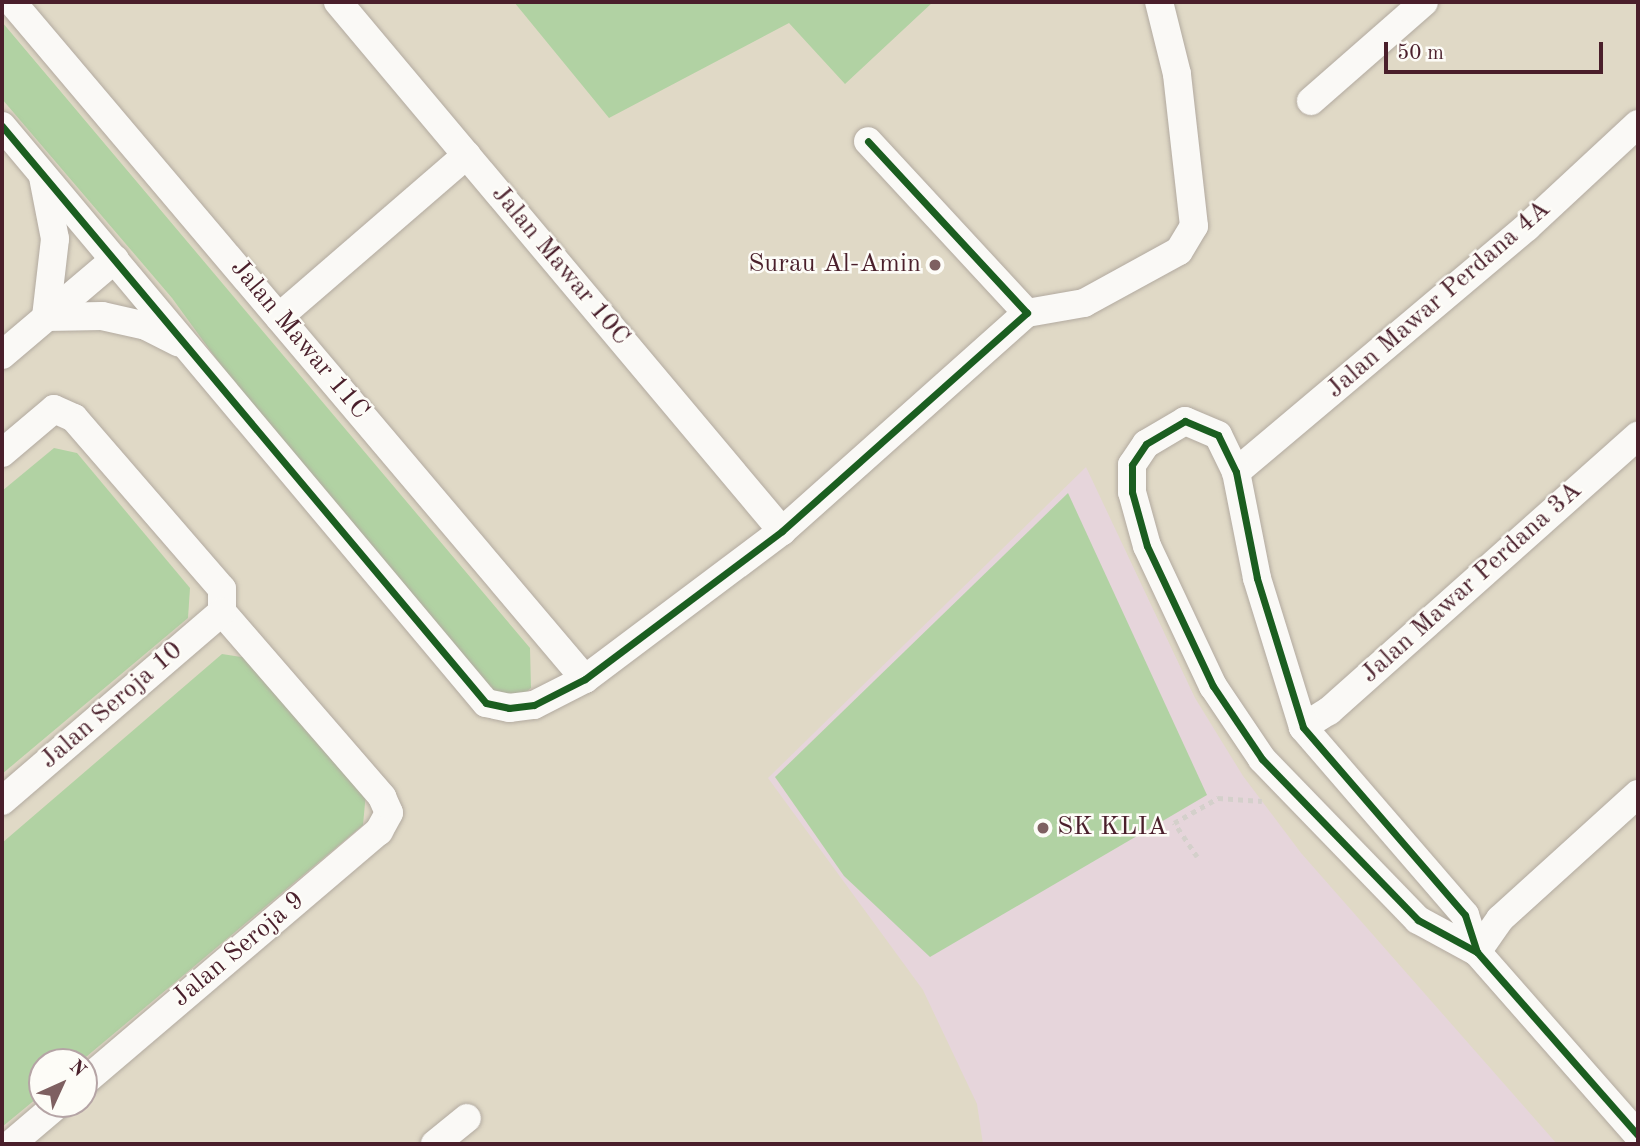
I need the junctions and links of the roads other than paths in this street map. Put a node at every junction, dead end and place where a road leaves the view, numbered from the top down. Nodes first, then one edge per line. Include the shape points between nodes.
1 (12, 2) edge
2 (338, 2) edge
3 (1159, 2) edge
4 (1424, 2) edge
5 (1311, 102) dead end
6 (1638, 124) edge
7 (2, 126) edge
8 (868, 141) dead end
9 (467, 155) junction
10 (43, 175) junction
11 (114, 259) junction
12 (1027, 313) junction
13 (46, 317) junction
14 (279, 317) junction
15 (187, 346) junction
16 (2, 355) edge
17 (1638, 436) edge
18 (2, 453) edge
19 (1236, 472) junction
20 (782, 531) junction
21 (222, 611) junction
22 (585, 679) junction
23 (1303, 727) junction
24 (1638, 794) edge
25 (2, 801) edge
26 (1477, 952) junction
27 (98, 1070) edge
28 (42, 1118) edge
29 (467, 1118) dead end
30 (1638, 1135) edge
31 (11, 1144) edge
32 (435, 1144) edge

1 - 14 street, Jalan Mawar 11C
2 - 9 street, Jalan Mawar 10C
3 - 12 street via 1177,74 1194,226 1179,251 1084,303
4 - 5 street
6 - 19 street, Jalan Mawar Perdana 4A via 1527,228
7 - 10 street
8 - 12 street
9 - 14 street
9 - 20 street, Jalan Mawar 10C
10 - 11 street
10 - 13 street via 55,239
11 - 13 street
11 - 15 street
12 - 20 street
13 - 15 street via 102,316 146,326
13 - 16 street
14 - 22 street, Jalan Mawar 11C
15 - 22 street via 486,703 509,708 534,705
17 - 23 street, Jalan Mawar Perdana 3A via 1329,711
18 - 21 street via 54,409 74,418 222,589
19 - 23 street via 1257,578
19 - 26 street via 1218,435 1185,421 1146,444 1132,465 1132,492 1147,546 1213,686 1262,759 1418,920
20 - 22 street
21 - 25 street, Jalan Seroja 10
21 - 27 street, Jalan Seroja 9 via 382,797 388,813 379,831
23 - 26 street via 1465,915
24 - 26 street via 1500,919
26 - 30 street
28 - 31 street
29 - 32 street

